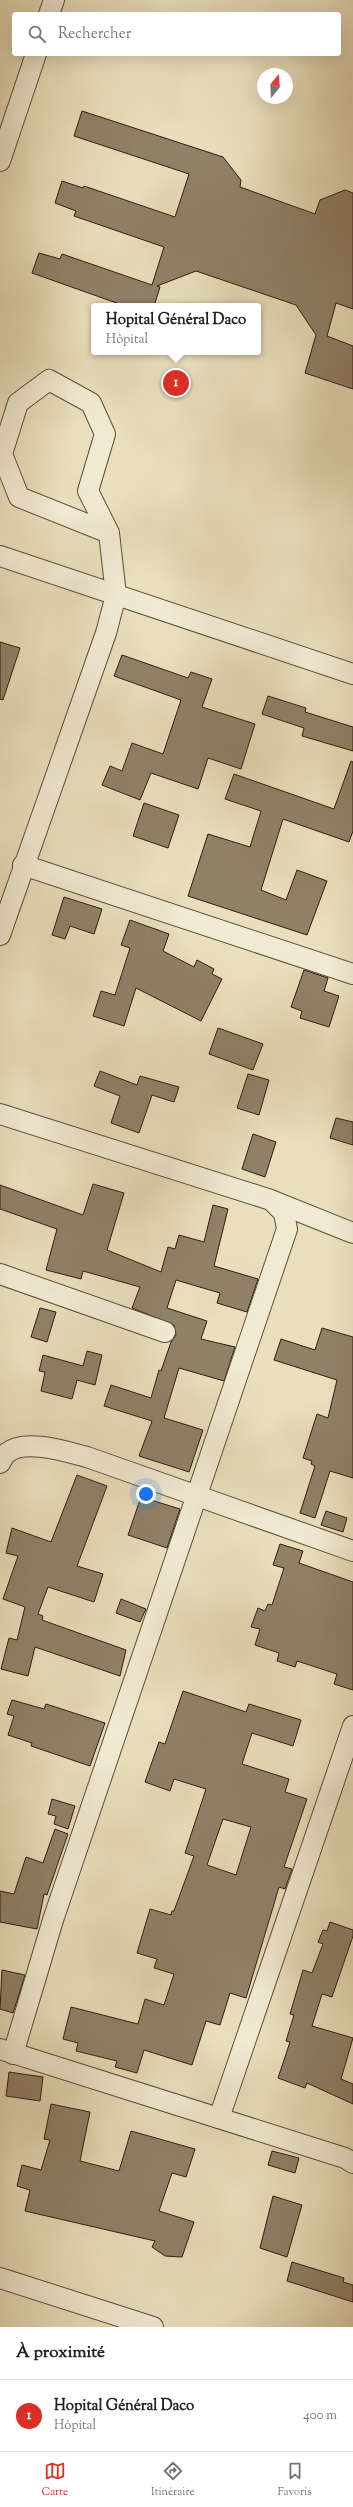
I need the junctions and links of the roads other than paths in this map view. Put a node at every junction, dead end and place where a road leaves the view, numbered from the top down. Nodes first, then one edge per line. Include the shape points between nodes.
1 (54, 0) edge
2 (50, 12) edge
3 (35, 56) edge
4 (0, 161) edge
5 (109, 533) junction
6 (0, 556) edge
7 (116, 594) junction
8 (353, 674) edge
9 (23, 865) junction
10 (0, 935) edge
11 (353, 974) edge
12 (0, 1114) edge
13 (271, 1200) junction
14 (353, 1233) edge
15 (0, 1274) edge
16 (165, 1332) dead end
17 (0, 1463) edge
18 (197, 1497) junction
19 (353, 1551) edge
20 (353, 1726) edge
21 (6, 2051) edge
22 (219, 2118) junction
23 (353, 2163) edge
24 (0, 2278) edge
25 (153, 2327) edge

1 - 2 street
3 - 4 street
5 - 5 street via 19,497 2,454 18,403 49,380 91,403 105,434 88,491
5 - 7 street
6 - 7 street
7 - 8 street
7 - 9 street via 106,633
9 - 10 street
9 - 11 street
12 - 13 street
13 - 14 street
13 - 18 street via 284,1213 287,1229
15 - 16 street
17 - 18 street via 7,1452 27,1446 54,1449 88,1457
18 - 19 street
18 - 21 street
20 - 22 street
21 - 22 street
22 - 23 street via 345,2158
24 - 25 street

